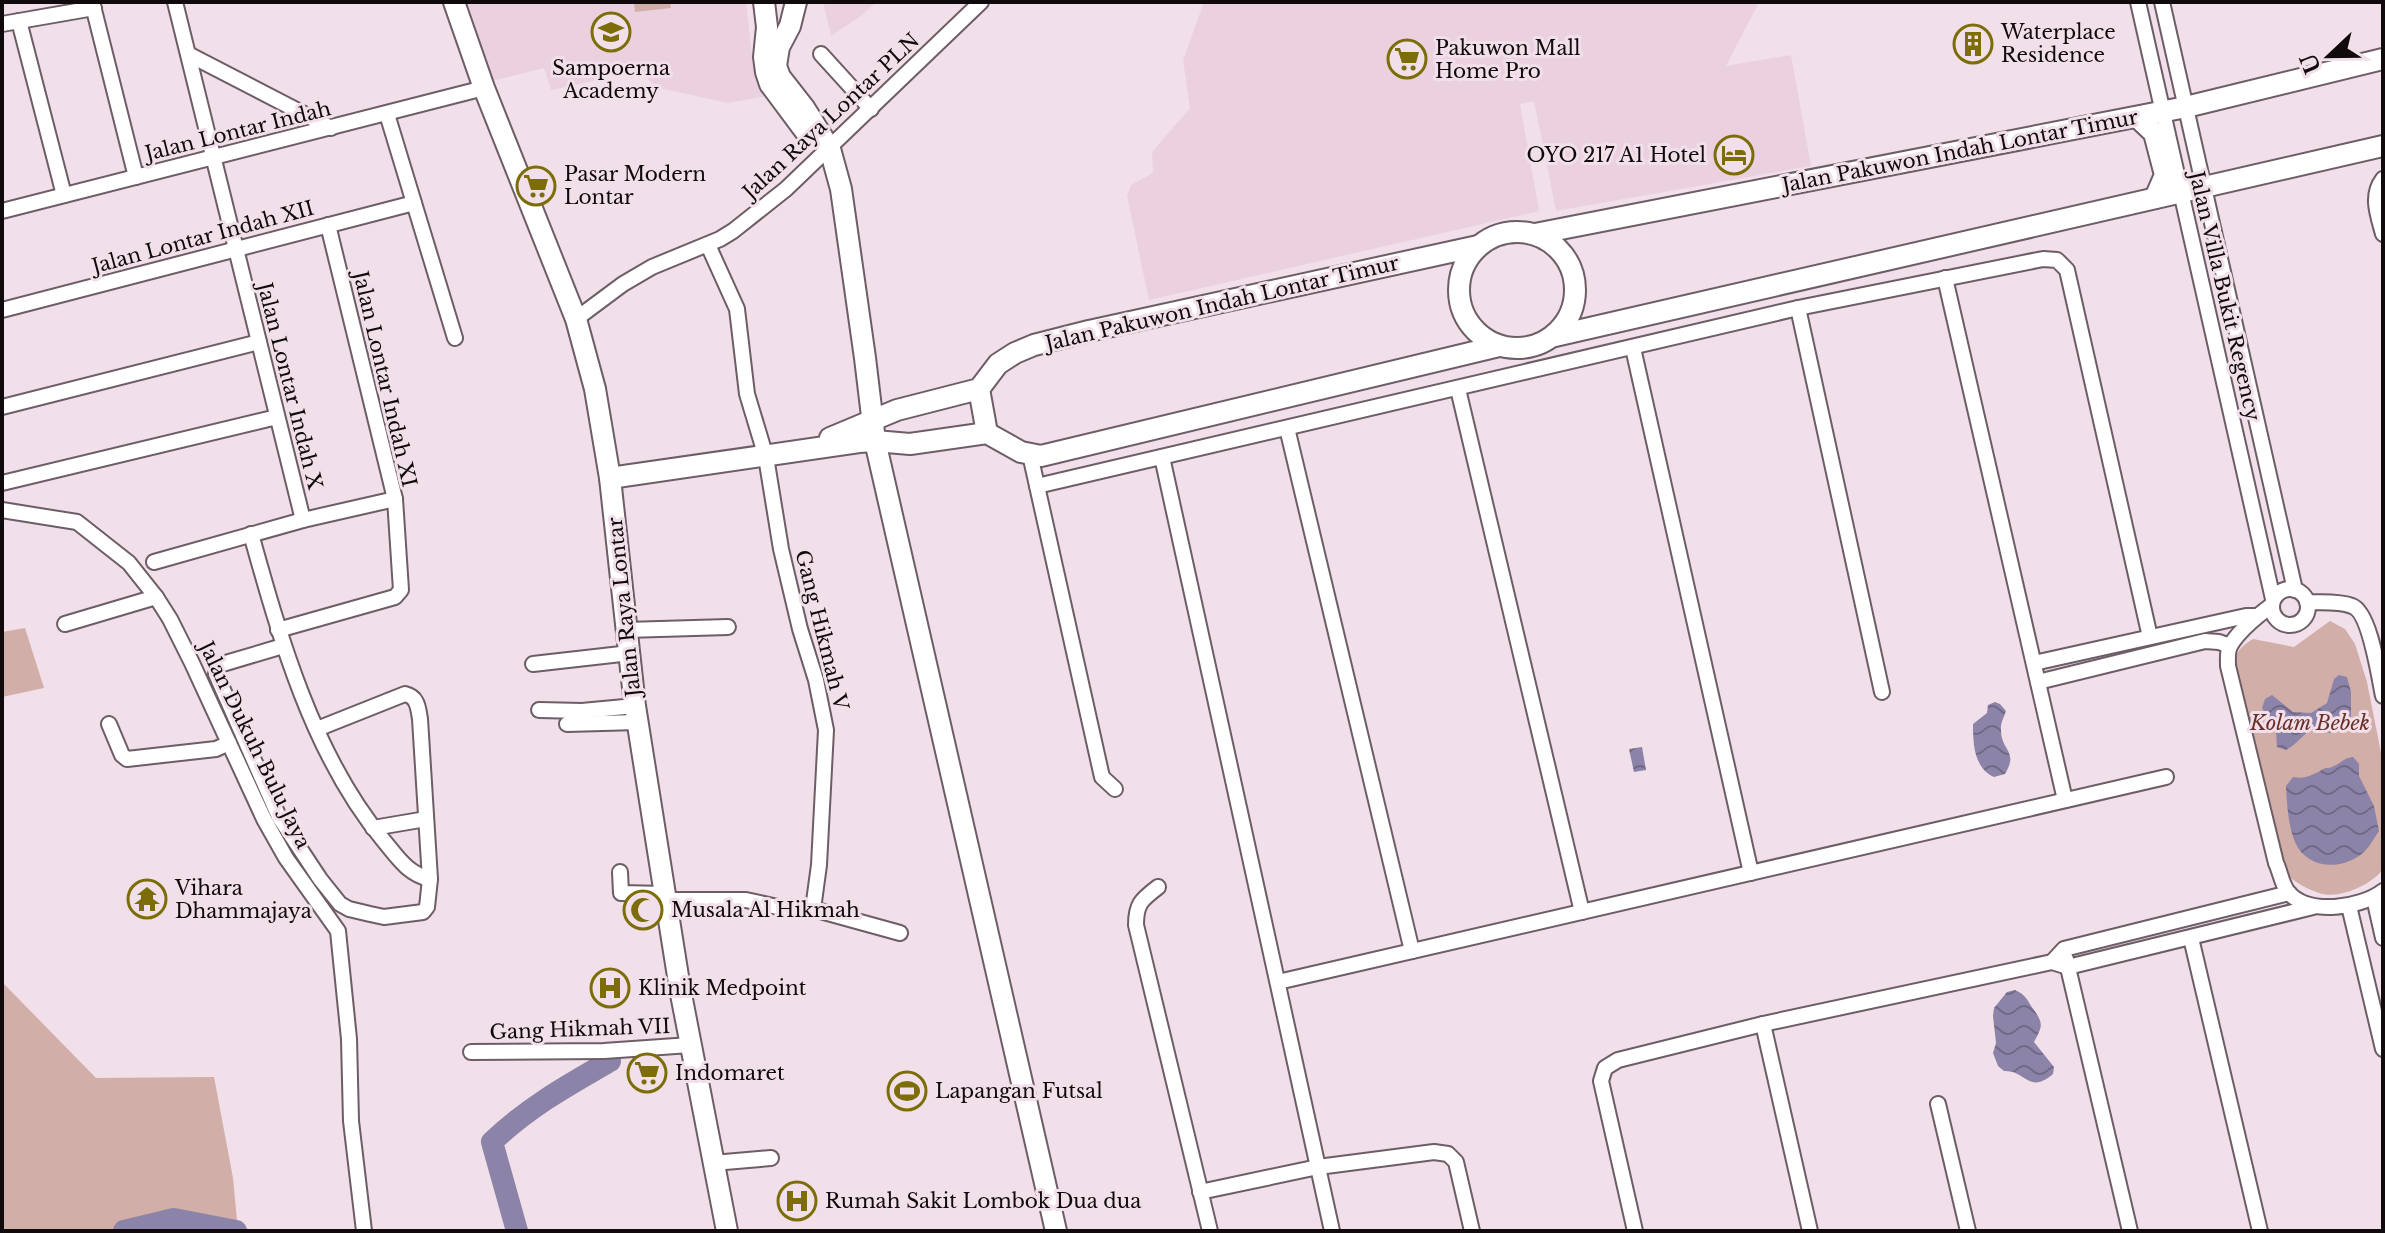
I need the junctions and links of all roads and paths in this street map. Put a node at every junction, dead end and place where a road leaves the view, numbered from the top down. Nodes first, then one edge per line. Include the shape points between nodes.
1 (175, 2) edge
2 (454, 2) edge
3 (764, 2) edge
4 (796, 2) edge
5 (981, 2) edge
6 (2138, 2) edge
7 (2162, 2) edge
8 (93, 5) edge
9 (19, 21) junction
10 (2, 24) edge
11 (2170, 40) junction
12 (2148, 45) junction
13 (188, 54) junction
14 (821, 54) dead end
15 (2383, 59) edge
16 (484, 88) junction
17 (2186, 107) junction
18 (871, 109) junction
19 (2163, 112) junction
20 (387, 114) junction
21 (2137, 117) junction
22 (331, 128) junction
23 (2383, 146) edge
24 (829, 154) junction
25 (213, 158) junction
26 (136, 177) junction
27 (2383, 179) edge
28 (2204, 187) junction
29 (2181, 192) junction
30 (64, 195) junction
31 (2155, 198) junction
32 (414, 203) junction
33 (2, 211) edge
34 (328, 225) junction
35 (1535, 234) junction
36 (2383, 234) edge
37 (708, 245) junction
38 (1478, 246) junction
39 (235, 249) junction
40 (1945, 278) junction
41 (1798, 308) junction
42 (2, 310) edge
43 (576, 319) junction
44 (1555, 336) junction
45 (455, 338) dead end
46 (259, 342) junction
47 (1499, 346) junction
48 (1633, 348) junction
49 (865, 358) junction
50 (979, 389) junction
51 (1458, 389) junction
52 (2, 407) edge
53 (897, 410) junction
54 (277, 417) junction
55 (1287, 428) junction
56 (874, 431) junction
57 (987, 433) junction
58 (765, 452) junction
59 (1041, 456) junction
60 (1162, 457) junction
61 (609, 472) junction
62 (2, 483) edge
63 (1037, 486) junction
64 (395, 499) junction
65 (2, 510) edge
66 (303, 520) junction
67 (251, 534) junction
68 (154, 562) dead end
69 (2295, 590) junction
70 (156, 597) junction
71 (2272, 602) junction
72 (2307, 602) junction
73 (2257, 616) junction
74 (65, 624) dead end
75 (728, 627) dead end
76 (278, 630) junction
77 (626, 630) junction
78 (2150, 637) junction
79 (283, 646) junction
80 (2230, 646) junction
81 (625, 654) junction
82 (2034, 663) junction
83 (533, 664) dead end
84 (2038, 682) junction
85 (1882, 692) dead end
86 (2383, 696) edge
87 (539, 710) dead end
88 (637, 714) junction
89 (109, 724) dead end
90 (567, 724) dead end
91 (317, 729) junction
92 (229, 743) junction
93 (2166, 777) dead end
94 (1115, 789) dead end
95 (2065, 800) junction
96 (426, 819) junction
97 (373, 828) junction
98 (620, 872) dead end
99 (1751, 873) junction
100 (430, 879) junction
101 (1158, 887) dead end
102 (2289, 893) junction
103 (2378, 895) edge
104 (666, 897) junction
105 (2349, 906) junction
106 (2313, 907) junction
107 (813, 909) junction
108 (1582, 912) junction
109 (900, 933) dead end
110 (2191, 938) junction
111 (2383, 938) edge
112 (2064, 949) junction
113 (1412, 951) junction
114 (2052, 962) junction
115 (2068, 967) junction
116 (1278, 982) junction
117 (1763, 1024) junction
118 (690, 1045) junction
119 (2383, 1049) edge
120 (471, 1052) dead end
121 (1938, 1104) dead end
122 (771, 1158) dead end
123 (713, 1163) junction
124 (1318, 1167) junction
125 (1200, 1192) junction
126 (364, 1231) edge
127 (727, 1231) edge
128 (1056, 1231) edge
129 (1210, 1231) edge
130 (1332, 1231) edge
131 (1472, 1231) edge
132 (1635, 1231) edge
133 (1810, 1231) edge
134 (1968, 1231) edge
135 (2130, 1231) edge
136 (2260, 1231) edge

1 - 13 street, Jalan Lontar Indah X
2 - 16 street, Jalan Raya Lontar
3 - 24 street via 764,57 770,84
4 - 24 street via 776,66
5 - 18 street, Jalan Raya Lontar PLN
6 - 12 street, Jalan Villa Bukit Regency
7 - 11 street, Jalan Villa Bukit Regency
8 - 9 street
8 - 26 street
9 - 10 street
9 - 30 street
11 - 12 street
11 - 17 street, Jalan Villa Bukit Regency
12 - 19 street, Jalan Villa Bukit Regency
13 - 22 street
13 - 25 street, Jalan Lontar Indah X
14 - 18 street
15 - 17 street, Jalan Pakuwon Indah Lontar Timur
16 - 20 street, Jalan Lontar Indah
16 - 43 street, Jalan Raya Lontar
17 - 19 street, Jalan Pakuwon Indah Lontar Timur
17 - 28 street, Jalan Villa Bukit Regency
18 - 24 street, Jalan Raya Lontar PLN
19 - 21 street, Jalan Pakuwon Indah Lontar Timur
19 - 29 street, Jalan Villa Bukit Regency
20 - 22 street, Jalan Lontar Indah
20 - 32 street
21 - 31 street via 2154,133 2165,175
21 - 35 street, Jalan Pakuwon Indah Lontar Timur
22 - 25 street, Jalan Lontar Indah
23 - 28 street
24 - 37 street, Jalan Raya Lontar PLN
24 - 49 street via 841,189
25 - 26 street, Jalan Lontar Indah
25 - 39 street, Jalan Lontar Indah X
26 - 30 street, Jalan Lontar Indah
27 - 36 street via 2375,202
28 - 29 street
28 - 69 street, Jalan Villa Bukit Regency
29 - 31 street
29 - 71 street, Jalan Villa Bukit Regency
30 - 33 street, Jalan Lontar Indah
31 - 44 street
32 - 34 street, Jalan Lontar Indah XII
32 - 45 street
34 - 39 street, Jalan Lontar Indah XII
34 - 64 street, Jalan Lontar Indah XI
35 - 38 street via 1505,233
35 - 44 street via 1551,242 1573,272 1573,308
37 - 43 street, Jalan Raya Lontar PLN via 652,267
37 - 58 street, Gang Hikmah V via 737,309 747,394
38 - 47 street via 1460,275 1458,293 1471,326
38 - 50 street, Jalan Pakuwon Indah Lontar Timur via 1034,345 998,364
39 - 42 street, Jalan Lontar Indah XII
39 - 46 street, Jalan Lontar Indah X
40 - 41 street
40 - 78 street via 2043,259 2057,260 2067,270
40 - 82 street
41 - 48 street
41 - 85 street
43 - 61 street, Jalan Raya Lontar
44 - 47 street via 1528,348
46 - 52 street
46 - 54 street, Jalan Lontar Indah X
47 - 59 street
48 - 51 street
48 - 99 street
49 - 53 street
49 - 56 street
50 - 53 street
50 - 57 street
51 - 55 street
51 - 108 street
53 - 56 street
54 - 62 street
54 - 66 street, Jalan Lontar Indah X
55 - 60 street
55 - 113 street
56 - 57 street via 910,444
56 - 58 street
56 - 128 street
57 - 59 street
58 - 61 street
58 - 107 street, Gang Hikmah V via 781,549 826,730
59 - 63 street via 1031,459
60 - 63 street
60 - 116 street
61 - 77 street, Jalan Raya Lontar
63 - 94 street via 1102,777
64 - 66 street, Jalan Lontar Indah XI
64 - 76 street via 398,594
65 - 70 street, Jalan Dukuh Bulu Jaya via 77,522 129,563
66 - 67 street, Jalan Lontar Indah X
67 - 68 street, Jalan Lontar Indah X
67 - 76 street
69 - 71 street via 2283,591
69 - 72 street
70 - 74 street
70 - 92 street, Jalan Dukuh Bulu Jaya
71 - 72 street via 2275,618 2290,626 2304,618
71 - 73 street
72 - 86 street via 2351,605 2361,612
73 - 78 street
73 - 80 street
75 - 77 street
76 - 79 street
77 - 81 street, Jalan Raya Lontar
78 - 82 street
79 - 91 street
79 - 100 street via 219,665 216,674 279,817 320,879 349,909 384,917 423,912
80 - 84 street via 2205,641
80 - 102 street via 2228,666 2276,863
81 - 83 street
81 - 88 street, Jalan Raya Lontar
82 - 84 street
84 - 95 street
87 - 88 street
88 - 90 street
88 - 104 street, Jalan Raya Lontar
89 - 92 street via 127,759
91 - 96 street via 405,694 413,697 420,719
91 - 97 street
92 - 126 street, Jalan Dukuh Bulu Jaya via 286,858 340,937 351,1121
93 - 95 street
95 - 99 street
96 - 97 street
96 - 100 street
97 - 100 street via 408,870
98 - 104 street via 621,893
99 - 108 street
101 - 125 street via 1136,909 1136,925
102 - 106 street
102 - 112 street
103 - 105 street
103 - 111 street
104 - 107 street
104 - 118 street, Jalan Raya Lontar
105 - 106 street
105 - 119 street
106 - 110 street
107 - 109 street
108 - 113 street
110 - 115 street
110 - 136 street
112 - 114 street
112 - 115 street
113 - 116 street
114 - 115 street
114 - 117 street
115 - 135 street
116 - 124 street
117 - 132 street via 1618,1060 1605,1068 1601,1081
117 - 133 street
118 - 120 street, Gang Hikmah VII
118 - 123 street, Jalan Raya Lontar
121 - 134 street
122 - 123 street
123 - 127 street, Jalan Raya Lontar
124 - 125 street
124 - 130 street
124 - 131 street via 1448,1154 1456,1162
125 - 129 street

